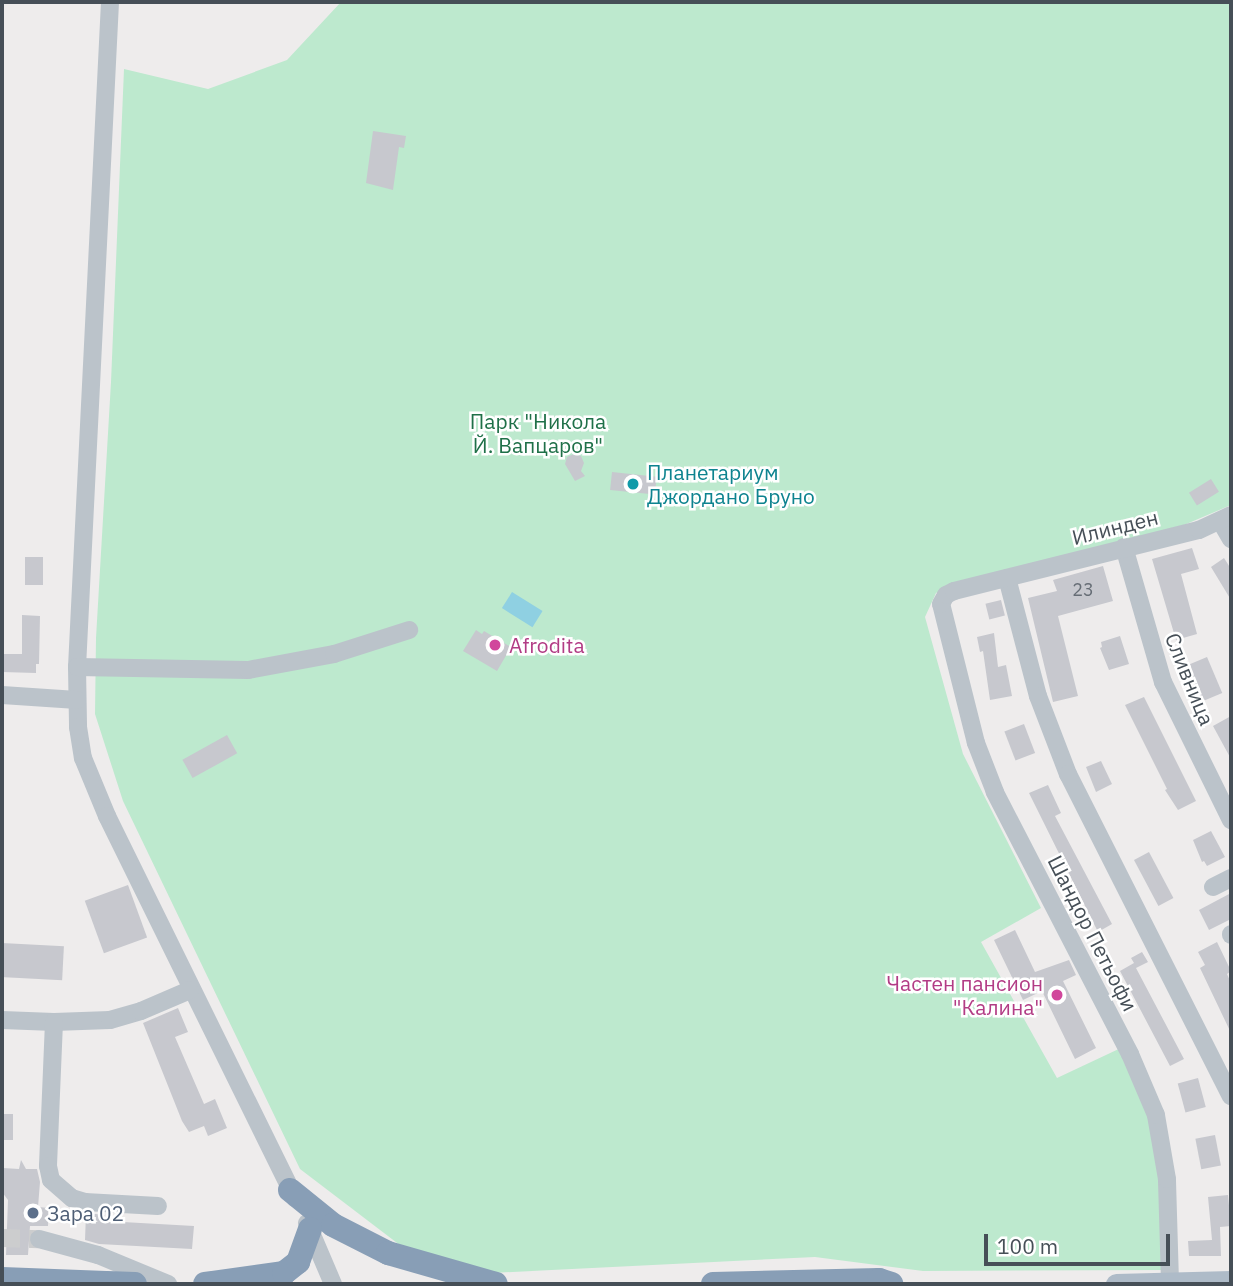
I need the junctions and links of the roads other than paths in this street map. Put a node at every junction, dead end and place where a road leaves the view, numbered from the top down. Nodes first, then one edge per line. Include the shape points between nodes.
1 (110, 2) edge
2 (1226, 519) edge
3 (1231, 539) edge
4 (1124, 547) junction
5 (1007, 578) junction
6 (942, 612) joint
7 (409, 630) dead end
8 (77, 667) junction
9 (2, 695) edge
10 (77, 700) junction
11 (1231, 820) edge
12 (1231, 878) edge
13 (1213, 887) dead end
14 (190, 990) junction
15 (2, 1020) edge
16 (54, 1022) junction
17 (1231, 1096) edge
18 (290, 1190) junction
19 (158, 1206) dead end
20 (310, 1228) junction
21 (39, 1239) tunnel mouth
22 (2, 1279) edge
23 (1231, 1280) edge
24 (865, 1282) edge
25 (1170, 1282) junction
26 (135, 1284) edge
27 (168, 1284) edge
28 (205, 1284) edge
29 (333, 1284) edge
30 (496, 1284) edge
31 (713, 1284) edge
32 (891, 1284) edge
33 (1116, 1284) edge

1 - 8 street
2 - 3 street
2 - 4 street, Илинден
4 - 5 street, Илинден
4 - 11 street, Сливница via 1163,682
5 - 6 street, Илинден via 954,590 941,604
5 - 17 street via 1038,696 1068,774
6 - 25 street, Шандор Петьофи via 976,743 995,792 1130,1054 1156,1115 1167,1179
7 - 8 street via 310,660 248,670
8 - 10 street
9 - 10 street
10 - 14 street via 83,758 92,782
12 - 13 street
14 - 16 street via 110,1020
14 - 18 street
15 - 16 street
16 - 19 street via 51,1180 72,1198 85,1202
18 - 20 street
18 - 30 highway via 319,1216 369,1245
20 - 28 highway via 301,1256 284,1273
20 - 29 street
21 - 27 street via 98,1255
22 - 26 highway
23 - 25 main road
24 - 31 highway
24 - 32 highway
25 - 33 main road

